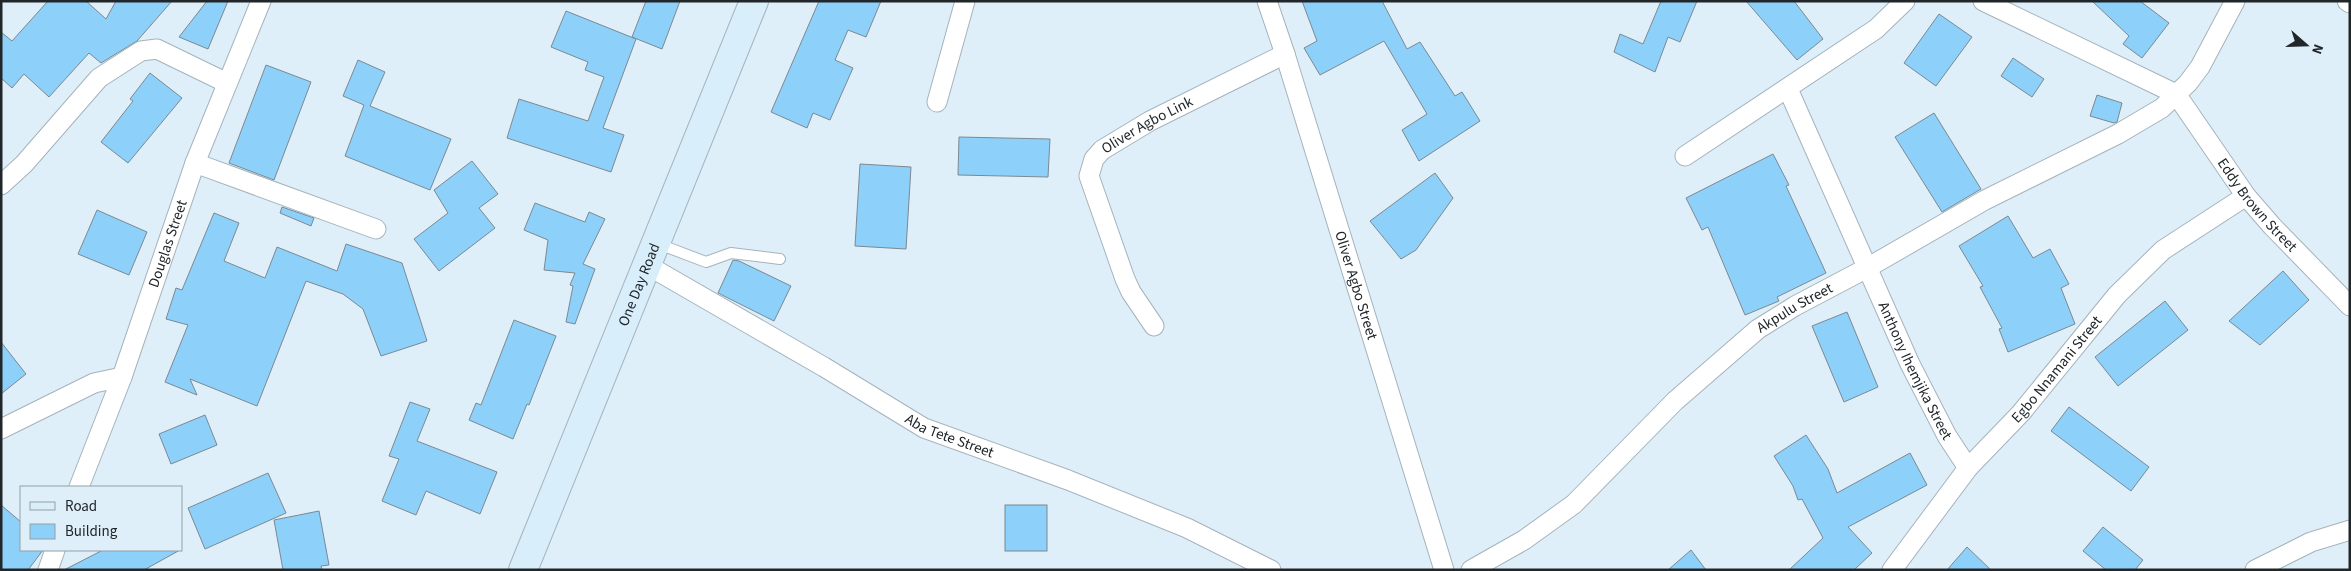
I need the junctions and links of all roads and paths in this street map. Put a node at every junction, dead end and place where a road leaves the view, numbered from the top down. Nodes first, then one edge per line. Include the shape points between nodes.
1 (261, 1) edge
2 (754, 1) edge
3 (965, 1) edge
4 (1267, 1) edge
5 (1905, 1) edge
6 (1983, 1) edge
7 (2235, 1) edge
8 (1285, 54) junction
9 (227, 83) junction
10 (1788, 89) junction
11 (2176, 94) junction
12 (937, 102) dead end
13 (1686, 156) dead end
14 (195, 163) junction
15 (1, 185) edge
16 (2246, 196) junction
17 (376, 229) dead end
18 (651, 254) junction
19 (780, 259) dead end
20 (1867, 268) junction
21 (2350, 306) edge
22 (1154, 326) dead end
23 (122, 377) junction
24 (1, 429) edge
25 (1968, 468) junction
26 (79, 486) edge
27 (2350, 530) edge
28 (56, 551) edge
29 (48, 570) edge
30 (523, 570) edge
31 (1271, 570) edge
32 (1444, 570) edge
33 (1471, 570) edge
34 (1892, 570) edge
35 (2255, 570) edge

1 - 9 street, Douglas Street
2 - 18 main road, One Day Road
3 - 12 street
4 - 8 street, Oliver Agbo Street
5 - 10 street via 1876,29
6 - 11 street, Eddy Brown Street
7 - 11 street via 2200,67
8 - 22 street, Oliver Agbo Link via 1150,121 1102,150 1094,159 1089,176 1125,279
8 - 32 street, Oliver Agbo Street
9 - 14 street, Douglas Street
9 - 15 street via 157,49 140,51 98,78 24,164
10 - 13 street
10 - 20 street, Anthony Ihemjika Street
11 - 16 street, Eddy Brown Street
11 - 20 street, Akpulu Street via 2162,108 2118,134 1985,200
14 - 17 street
14 - 23 street, Douglas Street
16 - 21 street, Eddy Brown Street
16 - 25 street, Egbo Nnamani Street via 2163,250 2129,283 2021,413
18 - 19 lane via 706,262 731,253
18 - 30 main road, One Day Road
18 - 31 street, Aba Tete Street via 924,428 1068,480 1187,528
20 - 25 street, Anthony Ihemjika Street via 1914,372 1947,436
20 - 33 street, Akpulu Street via 1758,329 1675,401 1574,504 1524,540
23 - 24 street via 94,383
23 - 26 street, Douglas Street
25 - 34 street, Egbo Nnamani Street
27 - 35 street via 2311,542
28 - 29 street

